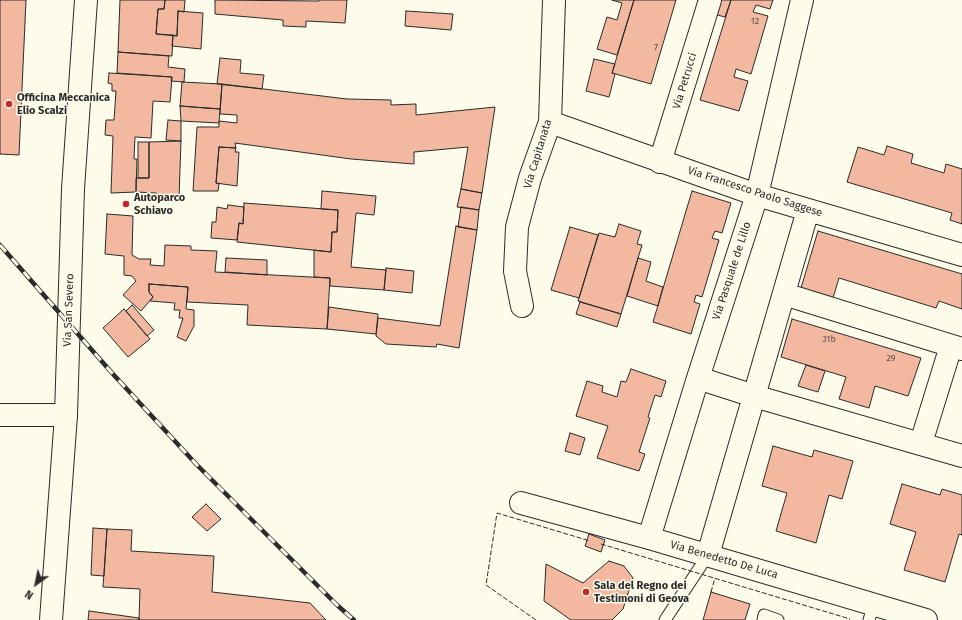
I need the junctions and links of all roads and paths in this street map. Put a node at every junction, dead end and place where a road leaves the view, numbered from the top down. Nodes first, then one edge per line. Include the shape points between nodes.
1 (86, 0) edge
2 (554, 0) edge
3 (710, 0) edge
4 (802, 0) edge
5 (550, 122) junction
6 (660, 162) junction
7 (757, 195) junction
8 (808, 210) junction
9 (962, 255) edge
10 (784, 294) junction
11 (522, 306) dead end
12 (956, 348) edge
13 (698, 378) junction
14 (754, 396) junction
15 (0, 415) edge
16 (66, 415) junction
17 (921, 443) junction
18 (962, 456) edge
19 (521, 503) dead end
20 (649, 538) junction
21 (708, 555) junction
22 (872, 612) edge
23 (51, 620) edge
24 (665, 620) edge
25 (763, 620) edge
26 (778, 620) edge
27 (926, 620) edge

1 - 16 street, Via San Severo via 74,189
2 - 5 street, Via Capitanata
3 - 6 street, Via Petrucci
4 - 7 street, Via Pasquale de Lillo
5 - 6 street, Via Francesco Paolo Saggese
5 - 11 street, Via Capitanata via 530,178 518,228 515,271
6 - 7 street, Via Francesco Paolo Saggese
7 - 8 street, Via Francesco Paolo Saggese
7 - 13 street, Via Pasquale de Lillo
8 - 9 street, Via Francesco Paolo Saggese
8 - 10 street
10 - 12 street
10 - 14 street
12 - 17 street
13 - 14 street
13 - 20 street, Via Pasquale de Lillo
14 - 17 street
14 - 21 street
15 - 16 street
16 - 23 street, Via San Severo
17 - 18 street
19 - 20 street, Via Benedetto De Luca
20 - 21 street, Via Benedetto De Luca
21 - 22 street, Via Benedetto De Luca
21 - 24 lane
22 - 27 street, Via Benedetto De Luca
25 - 26 lane via 764,615

